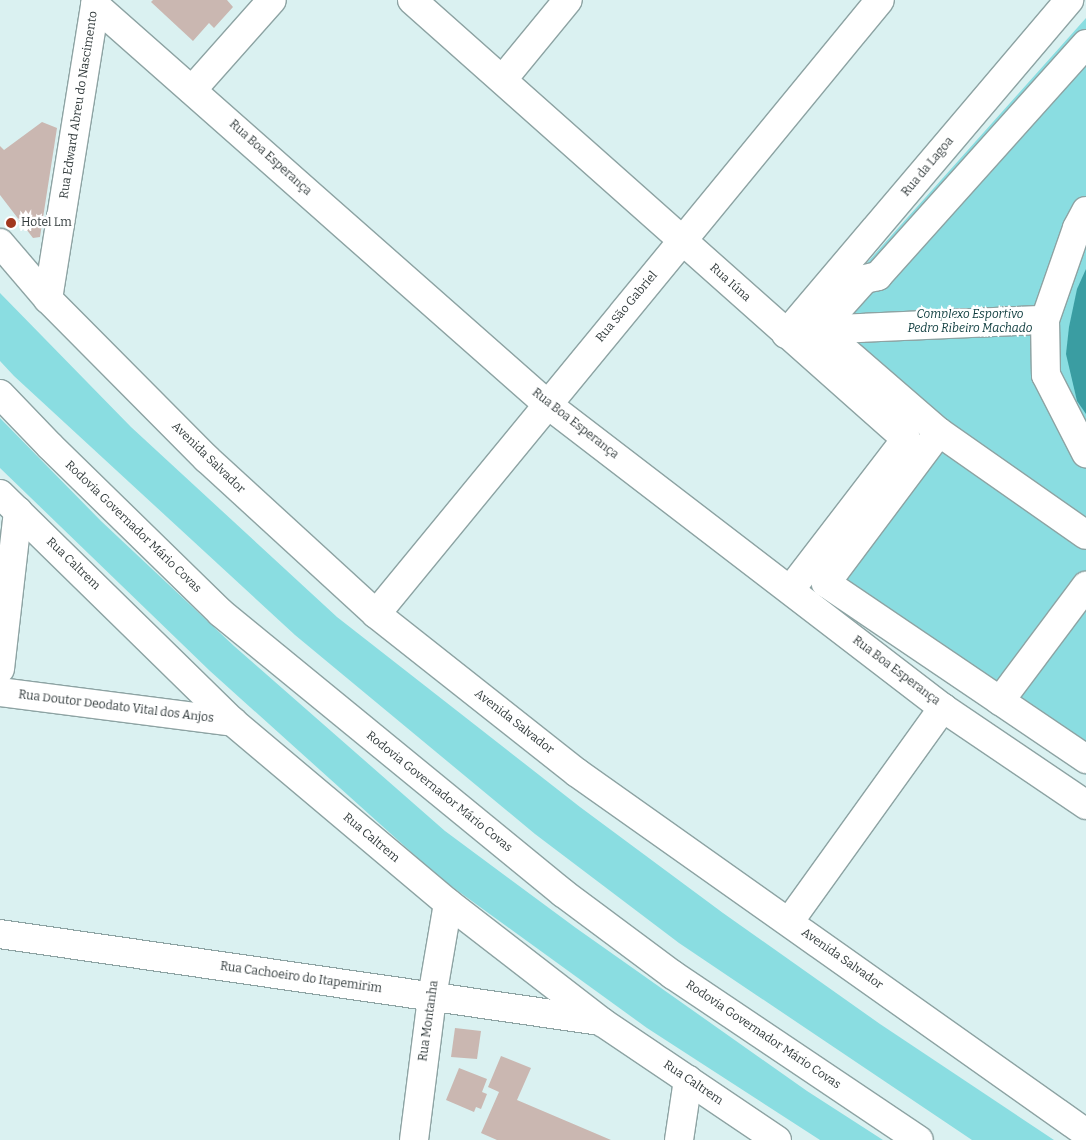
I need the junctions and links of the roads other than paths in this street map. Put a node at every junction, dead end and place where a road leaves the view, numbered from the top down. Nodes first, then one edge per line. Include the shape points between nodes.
1 (272, 0) edge
2 (412, 0) edge
3 (568, 0) edge
4 (880, 0) edge
5 (1069, 0) edge
6 (95, 2) edge
7 (1086, 44) edge
8 (503, 79) junction
9 (192, 90) junction
10 (1086, 211) edge
11 (682, 240) junction
12 (0, 242) edge
13 (48, 299) junction
14 (1045, 320) junction
15 (820, 329) junction
16 (786, 334) junction
17 (0, 394) edge
18 (547, 404) junction
19 (939, 432) junction
20 (1086, 453) edge
21 (9, 503) edge
22 (1086, 535) edge
23 (790, 590) junction
24 (1085, 590) edge
25 (376, 614) junction
26 (0, 669) edge
27 (0, 692) edge
28 (1000, 702) junction
29 (943, 708) junction
30 (233, 722) junction
31 (1086, 759) edge
32 (1086, 805) edge
33 (448, 903) junction
34 (789, 922) junction
35 (0, 934) edge
36 (432, 997) junction
37 (602, 1022) junction
38 (688, 1080) junction
39 (1086, 1133) edge
40 (414, 1140) edge
41 (679, 1140) edge
42 (777, 1140) edge
43 (919, 1140) edge

1 - 9 main road
2 - 8 main road, Rua Iúna
3 - 8 main road
4 - 11 main road, Rua São Gabriel
5 - 16 main road, Rua da Lagoa
6 - 9 main road, Rua Boa Esperança
6 - 13 main road, Rua Edward Abreu do Nascimento
7 - 15 main road via 878,276 865,279
8 - 11 main road, Rua Iúna
9 - 18 main road, Rua Boa Esperança
10 - 14 main road
11 - 16 main road, Rua Iúna
11 - 18 main road, Rua São Gabriel
12 - 13 main road, Avenida Salvador
13 - 25 main road, Avenida Salvador via 207,459
14 - 15 main road
14 - 20 main road via 1046,375
15 - 16 main road
15 - 19 main road
16 - 23 main road, Rua Iúna via 906,439
17 - 43 main road, Rodovia Governador Mário Covas via 221,613 562,893 673,975
18 - 23 main road, Rua Boa Esperança
18 - 25 main road, Rua São Gabriel
19 - 22 main road
19 - 28 main road via 826,583
21 - 26 main road
21 - 30 main road, Rua Caltrem
23 - 29 main road, Rua Boa Esperança
24 - 28 main road
25 - 34 main road, Avenida Salvador via 576,772
27 - 30 main road, Rua Doutor Deodato Vital dos Anjos
28 - 31 main road
29 - 32 main road, Rua Boa Esperança
29 - 34 main road
30 - 33 main road, Rua Caltrem
33 - 36 main road, Rua Montanha
33 - 37 main road, Rua Caltrem
34 - 39 main road, Avenida Salvador
35 - 36 main road, Rua Cachoeiro do Itapemirim
36 - 37 main road, Rua Cachoeiro do Itapemirim
36 - 40 main road, Rua Montanha
37 - 38 main road, Rua Caltrem
38 - 41 main road
38 - 42 main road, Rua Caltrem

